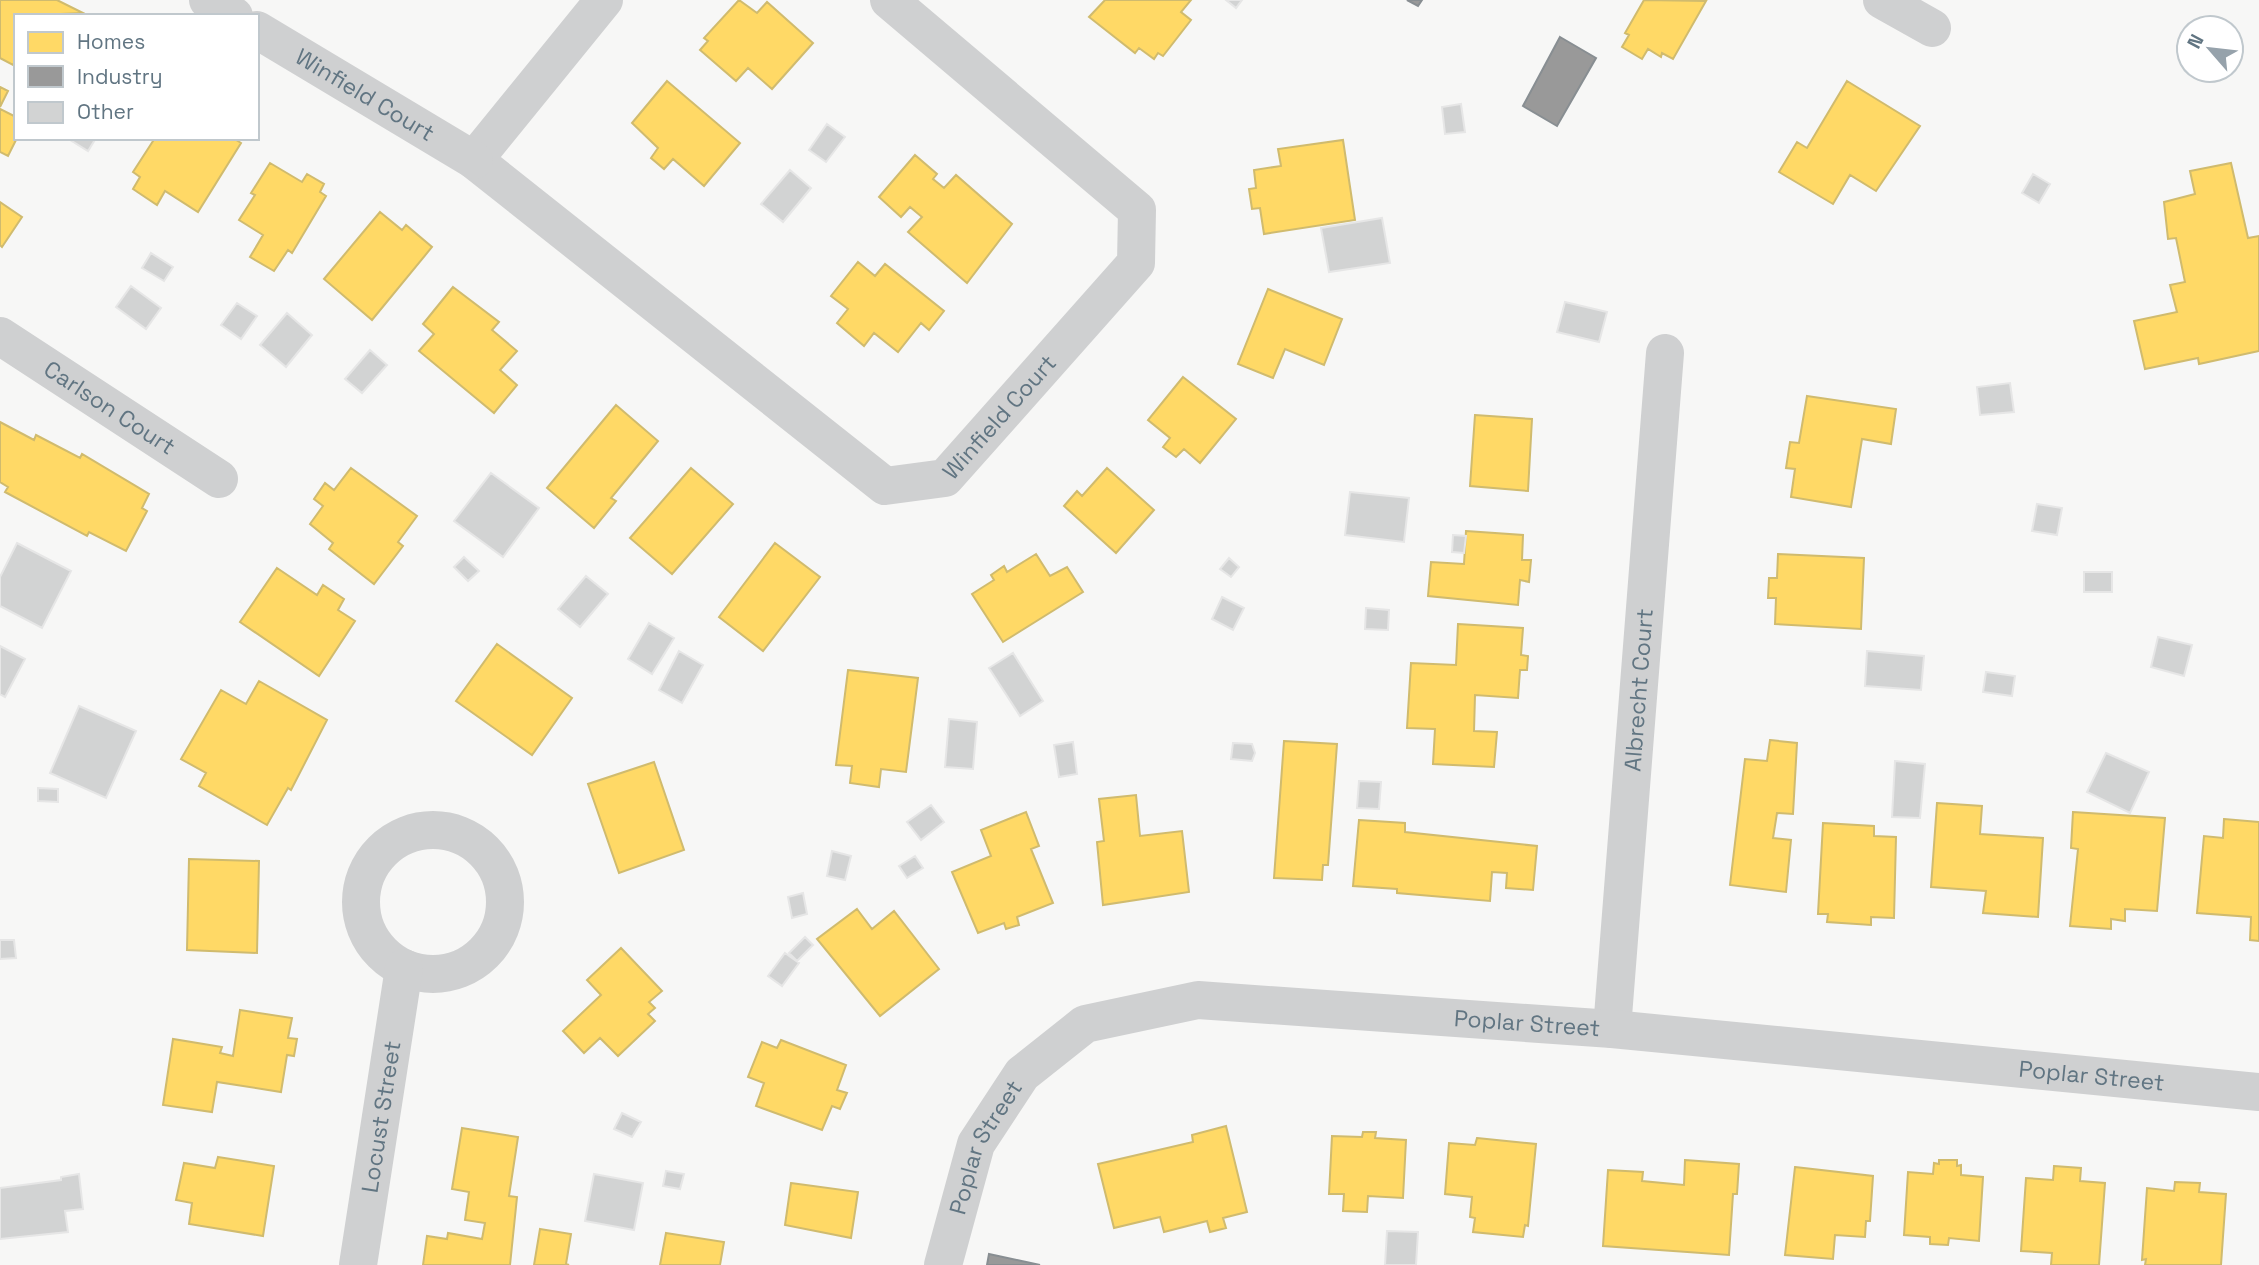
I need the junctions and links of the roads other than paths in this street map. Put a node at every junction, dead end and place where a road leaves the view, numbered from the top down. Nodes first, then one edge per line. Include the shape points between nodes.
1 (208, 0) edge
2 (604, 0) edge
3 (889, 0) edge
4 (1882, 0) edge
5 (231, 14) edge
6 (1932, 28) dead end
7 (259, 31) edge
8 (474, 160) junction
9 (0, 336) edge
10 (1665, 353) dead end
11 (219, 479) dead end
12 (404, 968) dead end
13 (1612, 1030) junction
14 (2259, 1093) edge
15 (358, 1265) edge
16 (943, 1265) edge

1 - 5 street
2 - 8 street
3 - 8 street, Winfield Court via 1137,211 1136,263 945,478 885,486
4 - 6 street
7 - 8 street, Winfield Court
9 - 11 street, Carlson Court
10 - 13 street, Albrecht Court
12 - 15 street, Locust Street
13 - 14 street, Poplar Street
13 - 16 street, Poplar Street via 1198,1000 1085,1024 1022,1074 976,1144

